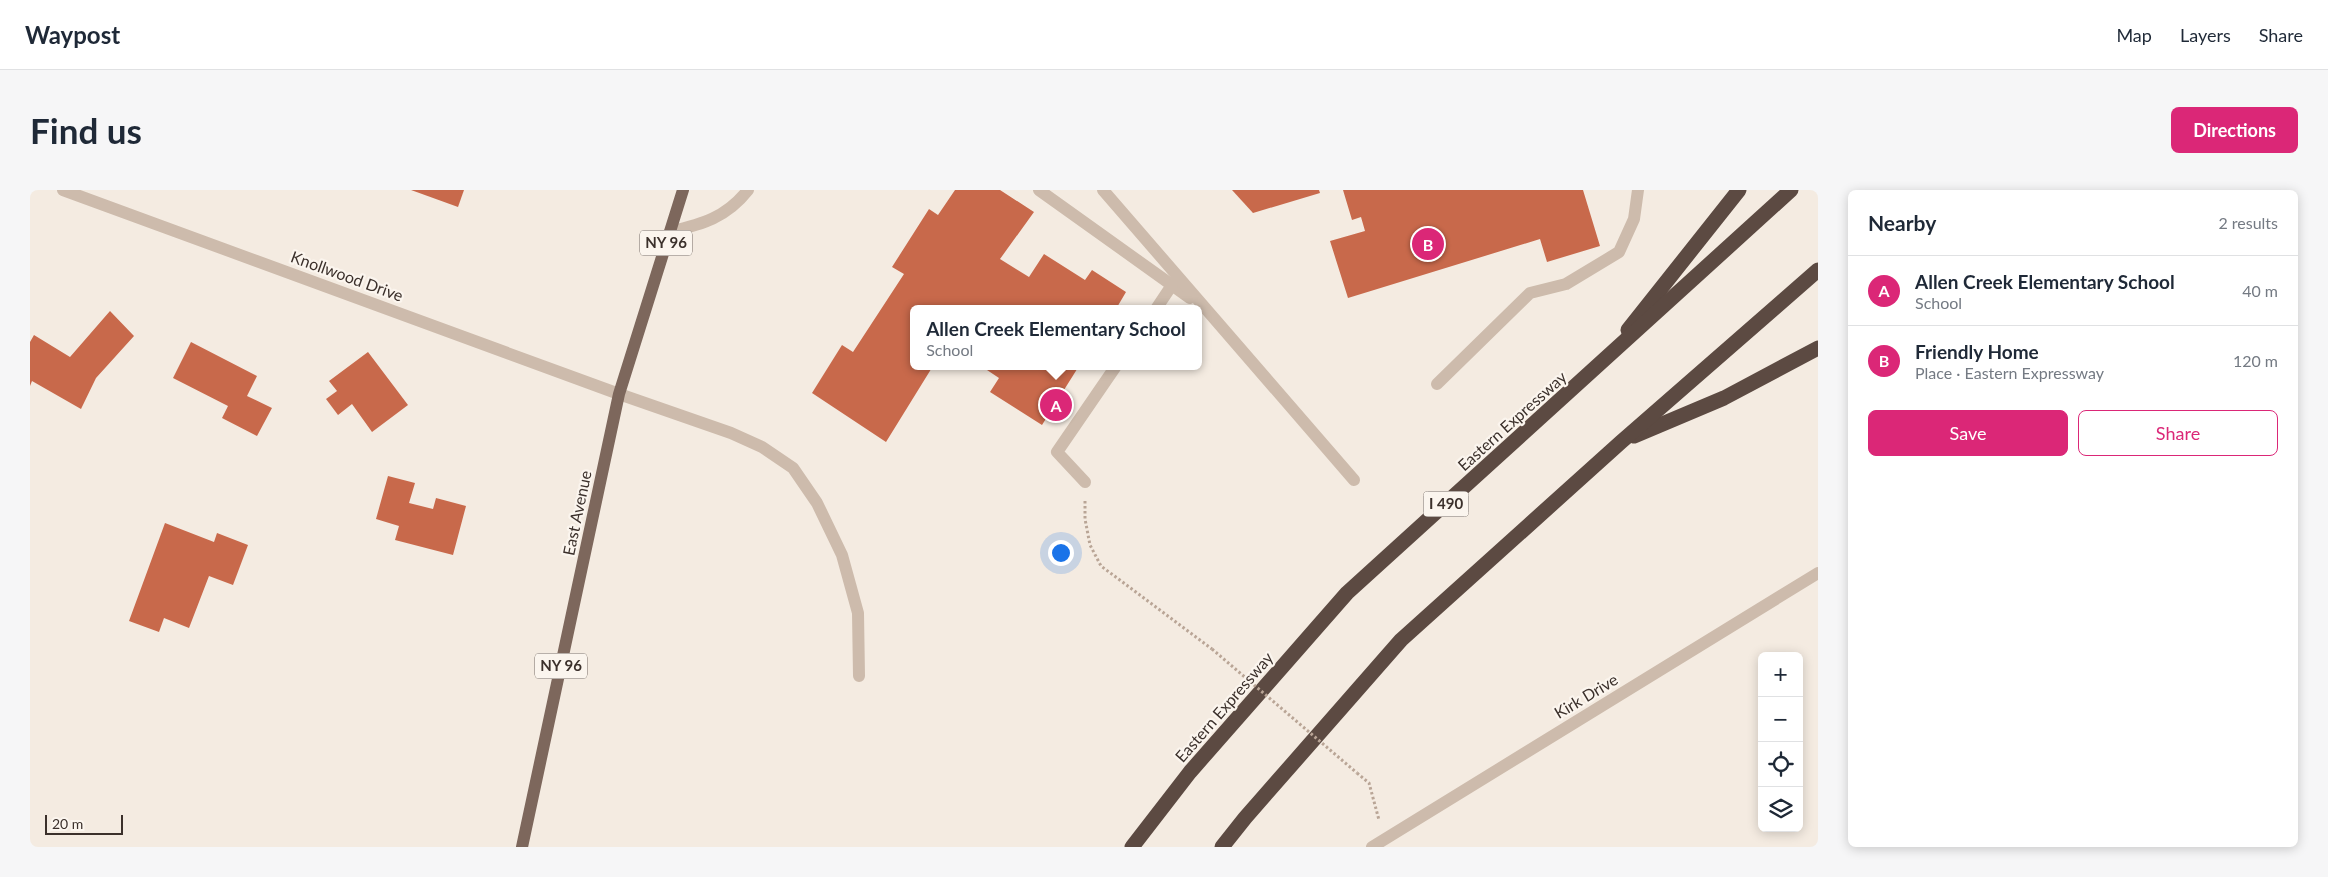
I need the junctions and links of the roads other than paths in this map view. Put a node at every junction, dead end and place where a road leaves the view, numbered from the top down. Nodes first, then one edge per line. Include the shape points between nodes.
1 (64, 190) edge
2 (683, 190) edge
3 (748, 190) edge
4 (1039, 190) edge
5 (1103, 190) edge
6 (1638, 190) edge
7 (1738, 190) edge
8 (1791, 190) edge
9 (670, 232) junction
10 (1818, 270) edge
11 (1172, 285) junction
12 (1159, 305) edge
13 (1199, 305) edge
14 (1202, 305) edge
15 (1202, 305) edge
16 (1202, 308) edge
17 (1208, 312) junction
18 (1818, 348) edge
19 (1599, 366) junction
20 (1113, 370) edge
21 (1437, 384) dead end
22 (619, 394) junction
23 (1621, 442) junction
24 (1354, 480) dead end
25 (1085, 482) road end
26 (1818, 573) edge
27 (858, 676) dead end
28 (522, 847) edge
29 (1132, 847) edge
30 (1222, 847) edge
31 (1372, 847) edge

1 - 22 street, Knollwood Drive
2 - 9 main road, East Avenue / NY 96
3 - 9 street via 737,204 708,222
4 - 11 street
5 - 14 street
6 - 21 street via 1634,219 1619,252 1566,284 1530,293
7 - 19 highway
8 - 19 highway, Eastern Expressway / I 490
9 - 22 main road, East Avenue / NY 96
10 - 23 highway
11 - 12 street
11 - 13 street
15 - 17 street
16 - 17 street
17 - 24 street
18 - 23 highway via 1724,398
19 - 29 highway, Eastern Expressway / I 490 via 1347,593 1190,772
20 - 25 street via 1057,452
22 - 27 street, Knollwood Drive via 731,433 762,447 793,468 817,503 842,555 858,613
22 - 28 main road, East Avenue / NY 96
23 - 30 highway via 1401,640
26 - 31 street, Kirk Drive

